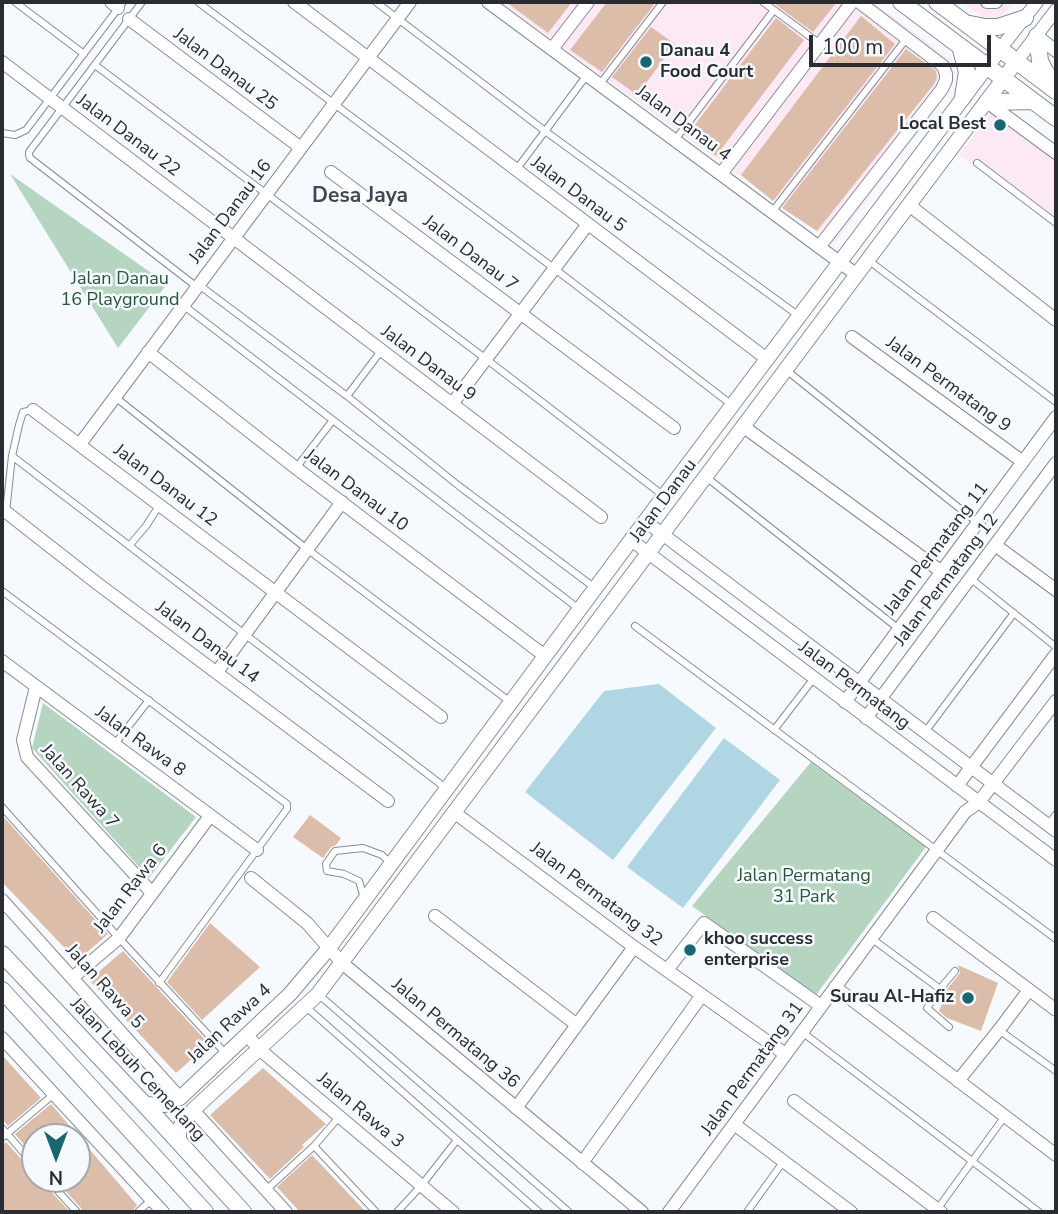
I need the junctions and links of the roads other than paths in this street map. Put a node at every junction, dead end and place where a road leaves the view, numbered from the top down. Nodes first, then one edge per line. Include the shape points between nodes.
1 (15, 2) edge
2 (142, 2) edge
3 (198, 2) edge
4 (294, 2) edge
5 (376, 2) edge
6 (410, 2) edge
7 (488, 2) edge
8 (588, 2) edge
9 (663, 2) edge
10 (763, 2) edge
11 (852, 2) edge
12 (859, 2) edge
13 (901, 2) edge
14 (937, 2) edge
15 (987, 2) edge
16 (996, 2) edge
17 (1037, 2) edge
18 (117, 4) edge
19 (774, 10) junction
20 (1056, 10) edge
21 (398, 18) junction
22 (1024, 18) junction
23 (129, 19) junction
24 (964, 22) junction
25 (1037, 36) junction
26 (907, 38) junction
27 (821, 44) junction
28 (960, 46) junction
29 (552, 49) junction
30 (1000, 49) junction
31 (1056, 51) edge
32 (84, 54) junction
33 (368, 59) junction
34 (2, 62) edge
35 (1016, 62) junction
36 (95, 65) junction
37 (986, 66) junction
38 (587, 75) junction
39 (1004, 79) junction
40 (600, 84) junction
41 (1056, 89) edge
42 (963, 97) junction
43 (50, 99) junction
44 (1033, 101) junction
45 (987, 102) junction
46 (334, 104) junction
47 (62, 108) junction
48 (1056, 118) edge
49 (545, 131) junction
50 (2, 133) edge
51 (675, 140) junction
52 (300, 148) junction
53 (1056, 153) edge
54 (977, 163) dead end
55 (516, 170) junction
56 (331, 172) dead end
57 (721, 174) junction
58 (267, 194) junction
59 (909, 205) junction
60 (772, 212) junction
61 (1056, 223) edge
62 (588, 224) junction
63 (234, 238) junction
64 (819, 247) junction
65 (868, 260) junction
66 (839, 262) junction
67 (555, 269) junction
68 (857, 275) junction
69 (198, 286) junction
70 (183, 305) junction
71 (521, 313) junction
72 (799, 316) junction
73 (1056, 320) edge
74 (852, 337) dead end
75 (381, 351) junction
76 (148, 352) junction
77 (486, 359) junction
78 (767, 359) junction
79 (786, 370) junction
80 (347, 396) junction
81 (115, 397) junction
82 (1056, 402) edge
83 (452, 404) junction
84 (732, 405) junction
85 (33, 410) joint
86 (1056, 417) edge
87 (333, 420) junction
88 (744, 427) junction
89 (674, 428) dead end
90 (80, 444) junction
91 (12, 456) junction
92 (1023, 462) junction
93 (1056, 463) edge
94 (296, 468) junction
95 (706, 477) junction
96 (664, 496) junction
97 (342, 502) junction
98 (160, 504) junction
99 (6, 512) joint
100 (601, 517) dead end
101 (645, 521) junction
102 (978, 523) junction
103 (663, 535) junction
104 (631, 540) junction
105 (995, 545) junction
106 (129, 546) junction
107 (307, 549) junction
108 (649, 554) junction
109 (942, 572) junction
110 (970, 578) junction
111 (595, 588) junction
112 (1056, 590) edge
113 (2, 591) edge
114 (274, 592) junction
115 (580, 609) junction
116 (1014, 613) junction
117 (635, 626) dead end
118 (899, 629) junction
119 (243, 634) junction
120 (1056, 647) edge
121 (1056, 654) edge
122 (545, 656) junction
123 (2, 662) edge
124 (217, 672) junction
125 (814, 678) junction
126 (860, 683) junction
127 (36, 687) junction
128 (881, 699) junction
129 (149, 700) junction
130 (1056, 701) edge
131 (511, 702) junction
132 (845, 702) junction
133 (441, 717) dead end
134 (866, 718) junction
135 (774, 730) junction
136 (925, 732) junction
137 (114, 745) junction
138 (971, 767) junction
139 (993, 783) junction
140 (957, 786) junction
141 (446, 789) junction
142 (388, 801) dead end
143 (979, 802) junction
144 (2, 807) edge
145 (965, 812) junction
146 (455, 813) junction
147 (210, 816) junction
148 (1054, 824) edge
149 (937, 849) junction
150 (257, 850) junction
151 (1056, 860) edge
152 (391, 864) junction
153 (251, 878) dead end
154 (152, 893) junction
155 (2, 900) edge
156 (365, 900) junction
157 (435, 916) dead end
158 (933, 918) dead end
159 (119, 938) junction
160 (872, 938) junction
161 (1056, 939) edge
162 (634, 947) junction
163 (329, 948) junction
164 (2, 954) edge
165 (342, 963) junction
166 (667, 970) junction
167 (955, 971) dead end
168 (72, 978) junction
169 (159, 983) junction
170 (835, 987) junction
171 (940, 989) junction
172 (2, 990) edge
173 (1029, 990) junction
174 (318, 994) junction
175 (702, 995) junction
176 (821, 1006) junction
177 (306, 1007) junction
178 (1056, 1010) edge
179 (577, 1025) junction
180 (949, 1027) dead end
181 (999, 1030) junction
182 (802, 1032) junction
183 (247, 1035) junction
184 (2, 1038) edge
185 (259, 1049) junction
186 (785, 1054) junction
187 (226, 1055) junction
188 (1056, 1072) edge
189 (958, 1080) junction
190 (54, 1094) junction
191 (180, 1098) junction
192 (794, 1101) dead end
193 (144, 1104) junction
194 (516, 1108) junction
195 (194, 1110) junction
196 (1005, 1116) junction
197 (339, 1117) junction
198 (734, 1124) junction
199 (3, 1133) edge
200 (457, 1140) junction
201 (179, 1142) junction
202 (314, 1146) junction
203 (21, 1152) edge
204 (1056, 1155) edge
205 (783, 1162) junction
206 (972, 1162) junction
207 (582, 1163) junction
208 (421, 1185) junction
209 (266, 1190) junction
210 (60, 1193) edge
211 (151, 1200) junction
212 (938, 1211) edge
213 (77, 1212) edge
214 (138, 1212) edge
215 (163, 1212) edge
216 (205, 1212) edge
217 (243, 1212) edge
218 (286, 1212) edge
219 (376, 1212) edge
220 (397, 1212) edge
221 (453, 1212) edge
222 (539, 1212) edge
223 (569, 1212) edge
224 (642, 1212) edge
225 (668, 1212) edge
226 (747, 1212) edge
227 (851, 1212) edge
228 (1039, 1212) edge

1 - 32 lane
2 - 23 lane
3 - 46 lane
4 - 33 street, Jalan Danau 5
5 - 21 lane
6 - 21 street, Jalan Danau 16
7 - 29 street, Jalan Danau 4
8 - 29 street
9 - 40 lane
10 - 19 lane
11 - 27 street
12 - 26 street
13 - 28 main road
14 - 24 main road
15 - 16 street
17 - 22 street
18 - 32 lane
19 - 27 lane
19 - 51 lane
20 - 25 street
21 - 33 street, Jalan Danau 16
21 - 49 lane
22 - 24 main road via 998,27
22 - 30 street
23 - 36 lane
23 - 52 street, Jalan Danau 25
24 - 30 main road
25 - 31 street
25 - 35 street
25 - 41 main road via 1040,61
26 - 60 lane
26 - 64 street via 943,66 945,85
27 - 57 street
28 - 37 main road
28 - 42 main road via 967,72
29 - 38 street, Jalan Danau 4
30 - 35 main road
30 - 37 street, Jalan Danau
32 - 43 lane
33 - 46 street, Jalan Danau 16
33 - 55 street, Jalan Danau 5
34 - 43 street, Jalan Danau 22
35 - 39 street, Jalan Danau
35 - 41 main road
36 - 47 lane
36 - 58 lane
37 - 39 main road
37 - 42 street, Jalan Danau
38 - 40 street, Jalan Danau 4
38 - 49 lane
39 - 44 main road
39 - 45 street, Jalan Danau
40 - 51 street, Jalan Danau 4
42 - 66 street, Jalan Danau
43 - 47 street, Jalan Danau 22
43 - 50 lane via 23,133
44 - 45 main road
44 - 48 main road
45 - 53 street
45 - 59 street, Jalan Danau
46 - 52 street, Jalan Danau 16
46 - 67 lane
47 - 63 street, Jalan Danau 22
47 - 69 lane via 29,152 30,158
49 - 55 lane
49 - 72 lane
51 - 57 street, Jalan Danau 4
52 - 58 street, Jalan Danau 16
54 - 61 lane
55 - 62 street, Jalan Danau 5
56 - 71 street, Jalan Danau 7
57 - 60 street, Jalan Danau 4
58 - 63 street, Jalan Danau 16
58 - 77 lane
59 - 65 street, Jalan Danau
59 - 73 street
60 - 64 street, Jalan Danau 4
62 - 67 street
62 - 78 street, Jalan Danau 5
63 - 69 street, Jalan Danau 16
63 - 75 street, Jalan Danau 9
64 - 66 street, Jalan Danau 4
65 - 68 street, Jalan Danau
65 - 82 lane
66 - 68 street, Jalan Danau 4
66 - 72 street, Jalan Danau
67 - 71 street
67 - 84 lane
68 - 79 street, Jalan Danau
69 - 70 street, Jalan Danau 16
69 - 80 lane
70 - 76 street, Jalan Danau 16
70 - 87 lane
71 - 77 street
71 - 89 street, Jalan Danau 7
72 - 78 street, Jalan Danau
74 - 92 street, Jalan Permatang 9
75 - 80 lane
75 - 83 street, Jalan Danau 9
76 - 81 street, Jalan Danau 16
76 - 94 street, Jalan Danau 10
77 - 83 street
77 - 96 lane
78 - 84 street, Jalan Danau
79 - 88 street, Jalan Danau
79 - 102 lane
80 - 111 lane
81 - 90 street, Jalan Danau 16
81 - 107 lane
83 - 100 street, Jalan Danau 9
84 - 96 street, Jalan Danau
85 - 90 street, Jalan Danau 12
85 - 91 lane via 23,412
86 - 92 street, Jalan Permatang 11
87 - 94 lane
87 - 115 lane
88 - 95 street, Jalan Danau
88 - 109 street
90 - 98 street, Jalan Danau 12
91 - 99 lane
91 - 106 lane
92 - 102 street, Jalan Permatang 11
93 - 105 street, Jalan Permatang 12
94 - 97 street, Jalan Danau 10
95 - 103 street, Jalan Danau
95 - 118 lane
96 - 101 street, Jalan Danau
97 - 107 street
97 - 122 street, Jalan Danau 10
98 - 106 lane
98 - 114 street, Jalan Danau 12
99 - 124 street, Jalan Danau 14
101 - 103 street, Jalan Permatang
101 - 104 street, Jalan Danau
102 - 109 street, Jalan Permatang 11
103 - 108 street, Jalan Danau
103 - 126 street, Jalan Permatang
104 - 108 street, Jalan Permatang
104 - 111 street, Jalan Danau
105 - 110 street, Jalan Permatang 12
105 - 112 street
106 - 119 lane
107 - 114 street
107 - 131 lane
108 - 125 street, Jalan Permatang
108 - 146 street, Jalan Danau
109 - 118 street, Jalan Permatang 11
110 - 116 lane
110 - 128 street, Jalan Permatang 12
111 - 115 street, Jalan Danau
113 - 129 lane
114 - 119 street
114 - 133 street, Jalan Danau 12
115 - 122 street, Jalan Danau
116 - 120 lane
116 - 136 lane
117 - 135 lane
118 - 126 street, Jalan Permatang 11
119 - 124 street
119 - 141 lane
121 - 138 street
122 - 131 street, Jalan Danau
123 - 127 street, Jalan Rawa 8
124 - 142 street, Jalan Danau 14
125 - 132 street, Jalan Permatang
125 - 135 lane
126 - 128 street, Jalan Permatang
126 - 132 street, Jalan Permatang 11
127 - 137 street, Jalan Rawa 8
127 - 154 street, Jalan Rawa 7 via 23,740 27,757
128 - 134 street, Jalan Permatang 12
128 - 136 street, Jalan Permatang
129 - 137 lane
129 - 150 lane via 287,804
130 - 139 street, Jalan Permatang 31
131 - 141 street, Jalan Danau
132 - 134 street, Jalan Permatang
134 - 140 street, Jalan Permatang
135 - 149 lane
136 - 138 street, Jalan Permatang
137 - 147 street, Jalan Rawa 8
138 - 139 street, Jalan Permatang
138 - 140 street
139 - 143 street, Jalan Permatang 31
139 - 148 street, Jalan Permatang
140 - 143 street, Jalan Permatang
140 - 145 street
141 - 152 street, Jalan Danau
143 - 145 street, Jalan Permatang 31
143 - 151 street, Jalan Permatang
144 - 159 lane
145 - 149 street, Jalan Permatang 31
146 - 162 street, Jalan Permatang 32
146 - 165 street, Jalan Danau
147 - 150 street, Jalan Rawa 8
147 - 154 street, Jalan Rawa 6
149 - 160 street, Jalan Permatang 31
149 - 161 lane
150 - 169 lane
152 - 156 street, Jalan Danau
152 - 156 lane via 363,848 335,851 326,864 327,871 359,881
153 - 163 street, Jalan Permatang 36 via 307,923
154 - 159 street, Jalan Rawa 6
155 - 168 street, Jalan Rawa 5
156 - 163 street, Jalan Danau
157 - 179 street
158 - 173 street
159 - 168 street, Jalan Rawa 6
159 - 169 lane
160 - 170 street, Jalan Permatang 31
160 - 171 lane
162 - 166 street, Jalan Permatang 32
162 - 179 street
163 - 165 street, Jalan Permatang 36
163 - 183 street, Jalan Rawa 4
164 - 193 main road, Jalan Lebuh Cemerlang
165 - 174 street
165 - 194 street, Jalan Permatang 36
166 - 175 street, Jalan Permatang 32
166 - 176 street via 704,923
167 - 171 lane
168 - 191 street, Jalan Rawa 5
169 - 187 lane
170 - 176 street, Jalan Permatang 31
170 - 189 street
171 - 180 lane via 927,1008
172 - 216 main road
173 - 178 street
173 - 181 street
174 - 177 street
174 - 223 lane
175 - 186 street, Jalan Permatang 32
175 - 207 street
176 - 182 street, Jalan Permatang 31
177 - 185 street
177 - 200 lane
179 - 194 street
181 - 188 lane
181 - 189 street
182 - 186 street, Jalan Permatang 31
182 - 206 lane
183 - 185 street, Jalan Rawa 3
183 - 187 street, Jalan Rawa 4
184 - 190 street
185 - 195 street
185 - 197 street, Jalan Rawa 3
186 - 198 street, Jalan Permatang 31
187 - 191 street, Jalan Rawa 4
189 - 196 street
190 - 199 lane
190 - 211 street
191 - 193 street via 165,1105
192 - 212 street
193 - 201 main road, Jalan Lebuh Cemerlang
194 - 207 street, Jalan Permatang 36
195 - 201 street via 178,1131
195 - 209 street
196 - 204 street
196 - 206 lane
197 - 202 lane
197 - 208 street, Jalan Rawa 3
198 - 205 street
198 - 225 street, Jalan Permatang 31
199 - 203 lane
200 - 208 lane
200 - 222 lane
201 - 217 main road, Jalan Lebuh Cemerlang
202 - 209 lane
202 - 219 lane
205 - 226 lane
205 - 227 street
206 - 212 lane
206 - 228 lane
207 - 224 street, Jalan Permatang 36
208 - 220 lane
208 - 221 street, Jalan Rawa 3
209 - 218 street
210 - 213 lane
211 - 214 lane
211 - 215 street

